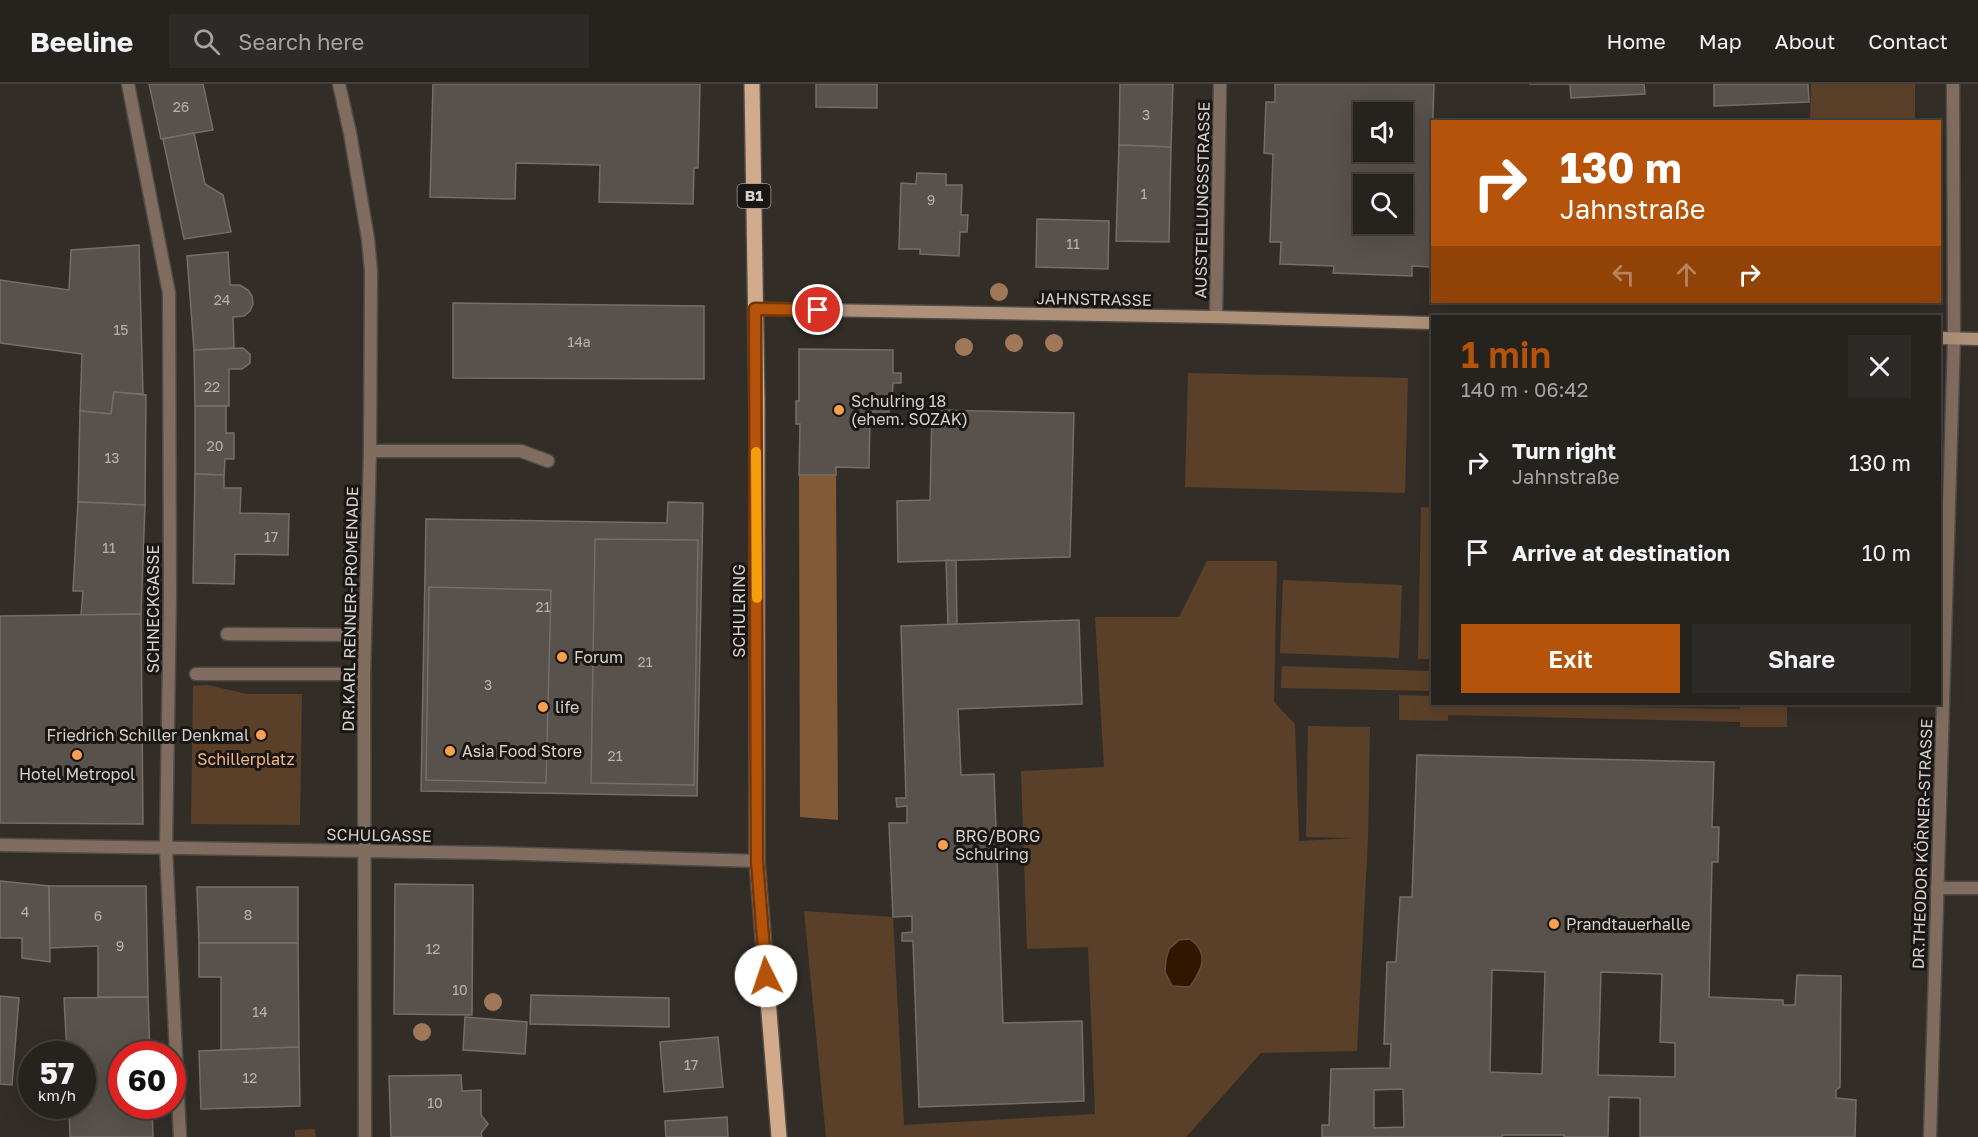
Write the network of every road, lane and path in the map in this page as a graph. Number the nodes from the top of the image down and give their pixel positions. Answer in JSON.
{"nodes":[{"id":1,"x":128,"y":84,"type":"edge"},
{"id":2,"x":339,"y":84,"type":"edge"},
{"id":3,"x":752,"y":84,"type":"edge"},
{"id":4,"x":1220,"y":84,"type":"edge"},
{"id":5,"x":1953,"y":84,"type":"edge"},
{"id":6,"x":755,"y":309,"type":"junction"},
{"id":7,"x":1216,"y":317,"type":"junction"},
{"id":8,"x":1431,"y":324,"type":"edge"},
{"id":9,"x":1941,"y":338,"type":"edge"},
{"id":10,"x":1954,"y":338,"type":"junction"},
{"id":11,"x":1978,"y":339,"type":"edge"},
{"id":12,"x":370,"y":451,"type":"junction"},
{"id":13,"x":548,"y":461,"type":"dead end"},
{"id":14,"x":227,"y":634,"type":"dead end"},
{"id":15,"x":365,"y":635,"type":"junction"},
{"id":16,"x":196,"y":674,"type":"dead end"},
{"id":17,"x":364,"y":674,"type":"junction"},
{"id":18,"x":0,"y":845,"type":"edge"},
{"id":19,"x":166,"y":848,"type":"junction"},
{"id":20,"x":364,"y":851,"type":"junction"},
{"id":21,"x":757,"y":861,"type":"junction"},
{"id":22,"x":1937,"y":888,"type":"junction"},
{"id":23,"x":1978,"y":888,"type":"edge"},
{"id":24,"x":180,"y":1137,"type":"edge"},
{"id":25,"x":365,"y":1137,"type":"edge"},
{"id":26,"x":779,"y":1137,"type":"edge"},
{"id":27,"x":1930,"y":1137,"type":"edge"}],
"edges":[{"from":1,"to":19,"type":"street","name":"SCHNECKGASSE"},
{"from":2,"to":12,"type":"street","name":"DR.KARL RENNER-PROMENADE"},
{"from":3,"to":6,"type":"main road","name":"SCHULRING","number":"B1"},
{"from":4,"to":7,"type":"street","name":"AUSSTELLUNGSSTRASSE"},
{"from":5,"to":10,"type":"street","name":"DR.THEODOR KÖRNER-STRASSE"},
{"from":6,"to":7,"type":"street","name":"JAHNSTRASSE"},
{"from":6,"to":21,"type":"main road","name":"SCHULRING","number":"B1"},
{"from":7,"to":8,"type":"street","name":"JAHNSTRASSE"},
{"from":9,"to":10,"type":"street"},
{"from":10,"to":11,"type":"street"},
{"from":10,"to":22,"type":"street","name":"DR.THEODOR KÖRNER-STRASSE"},
{"from":12,"to":13,"type":"street"},
{"from":12,"to":15,"type":"street","name":"DR.KARL RENNER-PROMENADE"},
{"from":14,"to":15,"type":"street"},
{"from":15,"to":17,"type":"street","name":"DR.KARL RENNER-PROMENADE"},
{"from":16,"to":17,"type":"street"},
{"from":17,"to":20,"type":"street","name":"DR.KARL RENNER-PROMENADE"},
{"from":18,"to":19,"type":"street","name":"SCHULGASSE"},
{"from":19,"to":20,"type":"street","name":"SCHULGASSE"},
{"from":19,"to":24,"type":"street","name":"SCHNECKGASSE"},
{"from":20,"to":21,"type":"street","name":"SCHULGASSE"},
{"from":20,"to":25,"type":"street","name":"DR.KARL RENNER-PROMENADE"},
{"from":21,"to":26,"type":"main road","name":"SCHULRING","number":"B1"},
{"from":22,"to":23,"type":"street"},
{"from":22,"to":27,"type":"street","name":"DR.THEODOR KÖRNER-STRASSE"}]}
